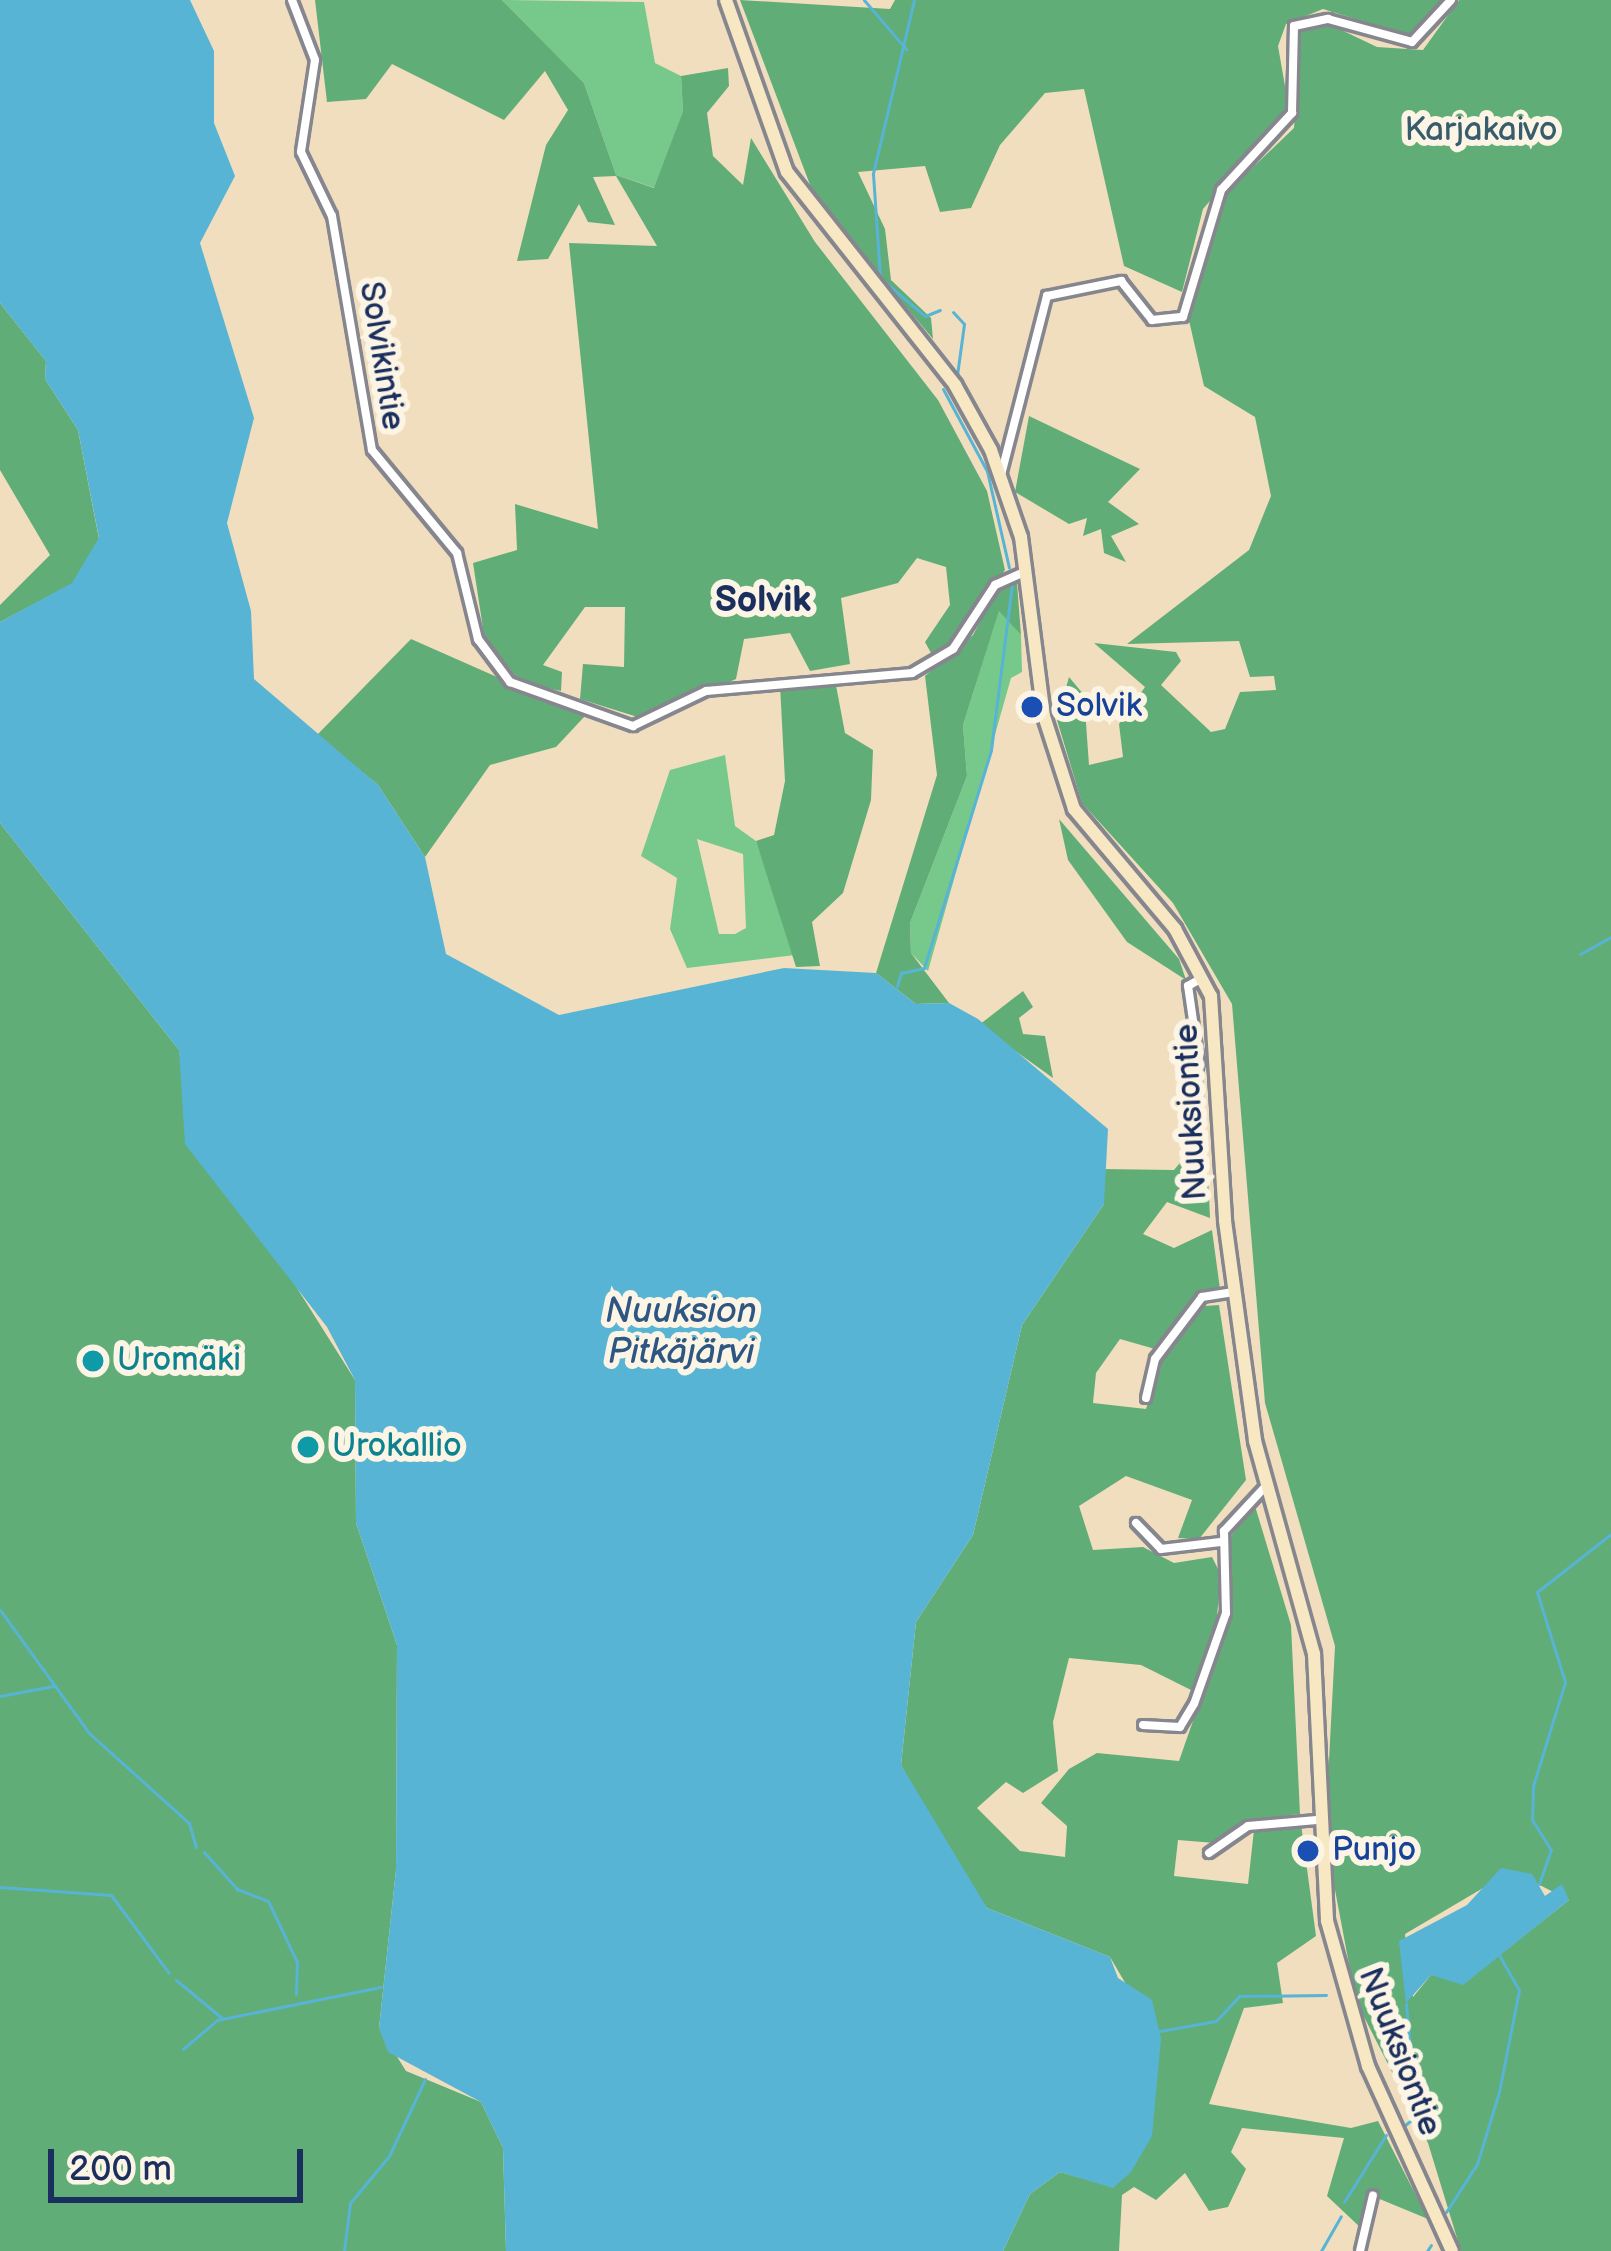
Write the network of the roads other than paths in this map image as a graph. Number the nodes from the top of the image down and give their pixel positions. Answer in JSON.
{"nodes":[{"id":1,"x":292,"y":0,"type":"edge"},
{"id":2,"x":726,"y":0,"type":"edge"},
{"id":3,"x":1451,"y":0,"type":"edge"},
{"id":4,"x":1001,"y":475,"type":"junction"},
{"id":5,"x":1028,"y":571,"type":"junction"},
{"id":6,"x":1204,"y":977,"type":"junction"},
{"id":7,"x":1186,"y":1125,"type":"dead end"},
{"id":8,"x":1235,"y":1292,"type":"junction"},
{"id":9,"x":1146,"y":1398,"type":"dead end"},
{"id":10,"x":1264,"y":1488,"type":"junction"},
{"id":11,"x":1136,"y":1523,"type":"dead end"},
{"id":12,"x":1221,"y":1542,"type":"junction"},
{"id":13,"x":1143,"y":1726,"type":"dead end"},
{"id":14,"x":1317,"y":1820,"type":"junction"},
{"id":15,"x":1208,"y":1852,"type":"dead end"},
{"id":16,"x":1373,"y":2195,"type":"dead end"},
{"id":17,"x":1360,"y":2251,"type":"edge"},
{"id":18,"x":1452,"y":2251,"type":"edge"}],
"edges":[{"from":1,"to":5,"type":"street","name":"Solvikintie"},
{"from":2,"to":4,"type":"street","name":"Nuuksiontie"},
{"from":3,"to":4,"type":"street"},
{"from":4,"to":5,"type":"street","name":"Nuuksiontie"},
{"from":5,"to":6,"type":"street","name":"Nuuksiontie"},
{"from":6,"to":7,"type":"street"},
{"from":6,"to":8,"type":"street","name":"Nuuksiontie"},
{"from":8,"to":9,"type":"street"},
{"from":8,"to":10,"type":"street","name":"Nuuksiontie"},
{"from":10,"to":12,"type":"street"},
{"from":10,"to":14,"type":"street","name":"Nuuksiontie"},
{"from":11,"to":12,"type":"street"},
{"from":12,"to":13,"type":"street"},
{"from":14,"to":15,"type":"street"},
{"from":14,"to":18,"type":"street","name":"Nuuksiontie"},
{"from":16,"to":17,"type":"street"}]}
